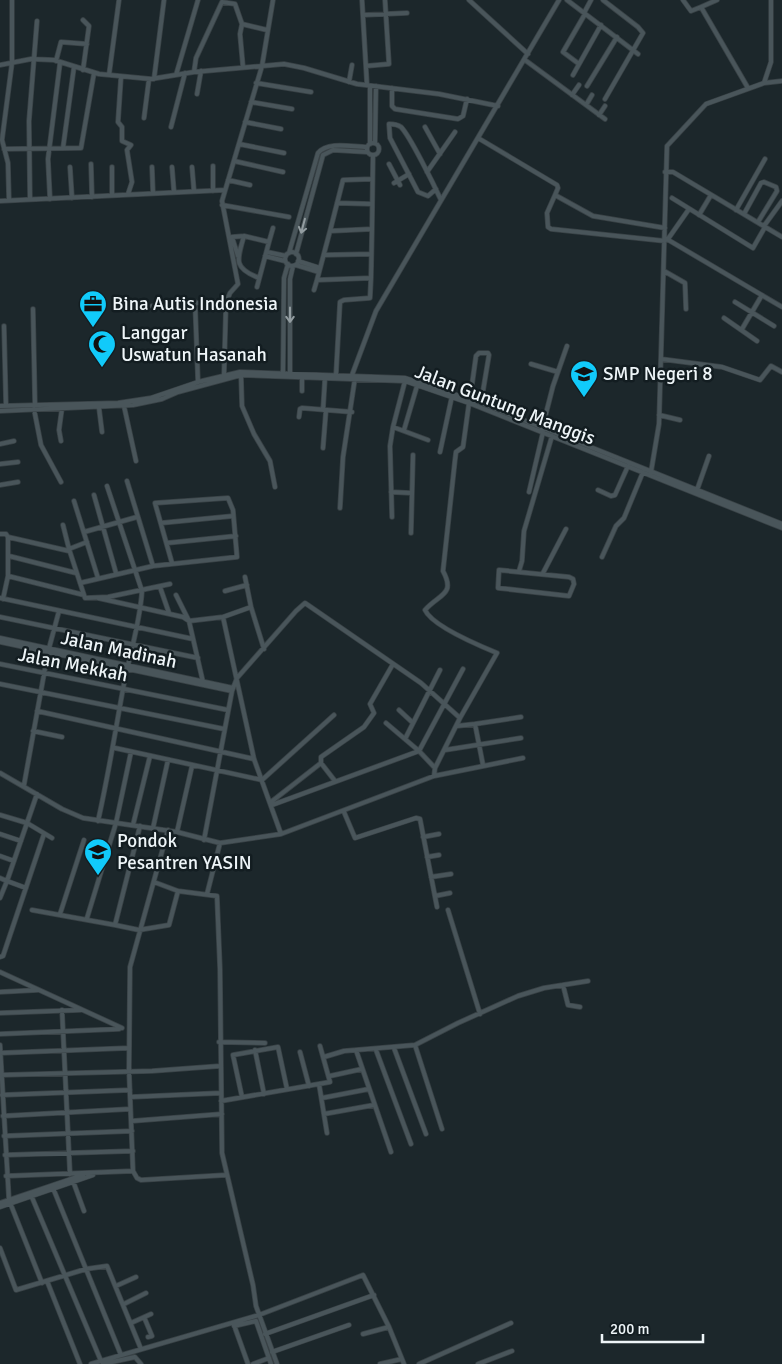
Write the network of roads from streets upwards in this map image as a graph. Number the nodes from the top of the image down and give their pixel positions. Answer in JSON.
{"nodes":[{"id":1,"x":12,"y":0,"type":"edge"},
{"id":2,"x":119,"y":0,"type":"edge"},
{"id":3,"x":164,"y":0,"type":"edge"},
{"id":4,"x":198,"y":0,"type":"edge"},
{"id":5,"x":273,"y":0,"type":"edge"},
{"id":6,"x":362,"y":0,"type":"edge"},
{"id":7,"x":385,"y":0,"type":"edge"},
{"id":8,"x":469,"y":0,"type":"edge"},
{"id":9,"x":559,"y":0,"type":"edge"},
{"id":10,"x":567,"y":0,"type":"edge"},
{"id":11,"x":591,"y":0,"type":"edge"},
{"id":12,"x":603,"y":0,"type":"edge"},
{"id":13,"x":683,"y":0,"type":"edge"},
{"id":14,"x":717,"y":0,"type":"edge"},
{"id":15,"x":771,"y":0,"type":"edge"},
{"id":16,"x":701,"y":7,"type":"junction"},
{"id":17,"x":407,"y":12,"type":"dead end"},
{"id":18,"x":585,"y":13,"type":"junction"},
{"id":19,"x":386,"y":14,"type":"junction"},
{"id":20,"x":363,"y":15,"type":"junction"},
{"id":21,"x":83,"y":20,"type":"dead end"},
{"id":22,"x":37,"y":21,"type":"dead end"},
{"id":23,"x":242,"y":24,"type":"junction"},
{"id":24,"x":601,"y":26,"type":"junction"},
{"id":25,"x":267,"y":30,"type":"junction"},
{"id":26,"x":617,"y":37,"type":"junction"},
{"id":27,"x":87,"y":44,"type":"junction"},
{"id":28,"x":634,"y":50,"type":"junction"},
{"id":29,"x":528,"y":54,"type":"junction"},
{"id":30,"x":638,"y":54,"type":"dead end"},
{"id":31,"x":35,"y":60,"type":"junction"},
{"id":32,"x":525,"y":60,"type":"junction"},
{"id":33,"x":58,"y":62,"type":"junction"},
{"id":34,"x":12,"y":63,"type":"junction"},
{"id":35,"x":579,"y":64,"type":"junction"},
{"id":36,"x":0,"y":65,"type":"edge"},
{"id":37,"x":352,"y":65,"type":"dead end"},
{"id":38,"x":262,"y":66,"type":"junction"},
{"id":39,"x":366,"y":66,"type":"junction"},
{"id":40,"x":74,"y":67,"type":"junction"},
{"id":41,"x":243,"y":68,"type":"junction"},
{"id":42,"x":84,"y":70,"type":"junction"},
{"id":43,"x":201,"y":71,"type":"junction"},
{"id":44,"x":194,"y":72,"type":"junction"},
{"id":45,"x":94,"y":73,"type":"junction"},
{"id":46,"x":185,"y":73,"type":"junction"},
{"id":47,"x":109,"y":75,"type":"junction"},
{"id":48,"x":176,"y":75,"type":"junction"},
{"id":49,"x":573,"y":75,"type":"dead end"},
{"id":50,"x":121,"y":77,"type":"junction"},
{"id":51,"x":151,"y":79,"type":"junction"},
{"id":52,"x":782,"y":81,"type":"edge"},
{"id":53,"x":349,"y":82,"type":"junction"},
{"id":54,"x":256,"y":83,"type":"junction"},
{"id":55,"x":764,"y":83,"type":"junction"},
{"id":56,"x":368,"y":85,"type":"junction"},
{"id":57,"x":579,"y":85,"type":"dead end"},
{"id":58,"x":376,"y":86,"type":"junction"},
{"id":59,"x":587,"y":86,"type":"dead end"},
{"id":60,"x":392,"y":88,"type":"junction"},
{"id":61,"x":748,"y":88,"type":"junction"},
{"id":62,"x":311,"y":92,"type":"dead end"},
{"id":63,"x":197,"y":94,"type":"dead end"},
{"id":64,"x":572,"y":94,"type":"junction"},
{"id":65,"x":592,"y":96,"type":"dead end"},
{"id":66,"x":605,"y":99,"type":"dead end"},
{"id":67,"x":467,"y":100,"type":"junction"},
{"id":68,"x":251,"y":102,"type":"junction"},
{"id":69,"x":586,"y":105,"type":"junction"},
{"id":70,"x":498,"y":106,"type":"junction"},
{"id":71,"x":605,"y":106,"type":"dead end"},
{"id":72,"x":292,"y":109,"type":"dead end"},
{"id":73,"x":599,"y":115,"type":"junction"},
{"id":74,"x":144,"y":118,"type":"dead end"},
{"id":75,"x":370,"y":119,"type":"junction"},
{"id":76,"x":376,"y":119,"type":"junction"},
{"id":77,"x":605,"y":119,"type":"dead end"},
{"id":78,"x":245,"y":122,"type":"junction"},
{"id":79,"x":171,"y":127,"type":"dead end"},
{"id":80,"x":425,"y":127,"type":"dead end"},
{"id":81,"x":281,"y":129,"type":"dead end"},
{"id":82,"x":455,"y":132,"type":"dead end"},
{"id":83,"x":478,"y":138,"type":"junction"},
{"id":84,"x":375,"y":143,"type":"junction"},
{"id":85,"x":239,"y":144,"type":"junction"},
{"id":86,"x":368,"y":147,"type":"junction"},
{"id":87,"x":28,"y":148,"type":"junction"},
{"id":88,"x":49,"y":148,"type":"junction"},
{"id":89,"x":63,"y":148,"type":"junction"},
{"id":90,"x":344,"y":148,"type":"junction"},
{"id":91,"x":4,"y":149,"type":"junction"},
{"id":92,"x":284,"y":153,"type":"dead end"},
{"id":93,"x":440,"y":154,"type":"junction"},
{"id":94,"x":372,"y":155,"type":"junction"},
{"id":95,"x":765,"y":159,"type":"dead end"},
{"id":96,"x":234,"y":161,"type":"junction"},
{"id":97,"x":91,"y":164,"type":"dead end"},
{"id":98,"x":389,"y":164,"type":"dead end"},
{"id":99,"x":213,"y":166,"type":"dead end"},
{"id":100,"x":70,"y":167,"type":"dead end"},
{"id":101,"x":112,"y":167,"type":"dead end"},
{"id":102,"x":152,"y":167,"type":"dead end"},
{"id":103,"x":192,"y":167,"type":"dead end"},
{"id":104,"x":172,"y":168,"type":"dead end"},
{"id":105,"x":284,"y":172,"type":"dead end"},
{"id":106,"x":427,"y":172,"type":"junction"},
{"id":107,"x":665,"y":172,"type":"junction"},
{"id":108,"x":409,"y":174,"type":"junction"},
{"id":109,"x":372,"y":179,"type":"junction"},
{"id":110,"x":228,"y":180,"type":"junction"},
{"id":111,"x":250,"y":185,"type":"dead end"},
{"id":112,"x":225,"y":190,"type":"junction"},
{"id":113,"x":436,"y":190,"type":"junction"},
{"id":114,"x":194,"y":191,"type":"junction"},
{"id":115,"x":213,"y":191,"type":"junction"},
{"id":116,"x":174,"y":192,"type":"junction"},
{"id":117,"x":153,"y":193,"type":"junction"},
{"id":118,"x":128,"y":194,"type":"junction"},
{"id":119,"x":555,"y":194,"type":"junction"},
{"id":120,"x":112,"y":195,"type":"junction"},
{"id":121,"x":711,"y":195,"type":"junction"},
{"id":122,"x":92,"y":197,"type":"junction"},
{"id":123,"x":72,"y":198,"type":"junction"},
{"id":124,"x":672,"y":198,"type":"dead end"},
{"id":125,"x":30,"y":199,"type":"junction"},
{"id":126,"x":50,"y":199,"type":"junction"},
{"id":127,"x":9,"y":200,"type":"junction"},
{"id":128,"x":441,"y":200,"type":"junction"},
{"id":129,"x":0,"y":201,"type":"edge"},
{"id":130,"x":782,"y":201,"type":"edge"},
{"id":131,"x":336,"y":203,"type":"junction"},
{"id":132,"x":372,"y":204,"type":"junction"},
{"id":133,"x":222,"y":205,"type":"junction"},
{"id":134,"x":777,"y":208,"type":"junction"},
{"id":135,"x":690,"y":209,"type":"junction"},
{"id":136,"x":736,"y":210,"type":"junction"},
{"id":137,"x":782,"y":211,"type":"edge"},
{"id":138,"x":699,"y":214,"type":"junction"},
{"id":139,"x":744,"y":214,"type":"junction"},
{"id":140,"x":289,"y":217,"type":"dead end"},
{"id":141,"x":758,"y":222,"type":"junction"},
{"id":142,"x":765,"y":227,"type":"junction"},
{"id":143,"x":273,"y":228,"type":"dead end"},
{"id":144,"x":372,"y":228,"type":"junction"},
{"id":145,"x":665,"y":228,"type":"junction"},
{"id":146,"x":330,"y":231,"type":"junction"},
{"id":147,"x":244,"y":236,"type":"junction"},
{"id":148,"x":782,"y":237,"type":"edge"},
{"id":149,"x":666,"y":239,"type":"junction"},
{"id":150,"x":269,"y":242,"type":"junction"},
{"id":151,"x":266,"y":254,"type":"junction"},
{"id":152,"x":296,"y":254,"type":"junction"},
{"id":153,"x":371,"y":254,"type":"junction"},
{"id":154,"x":324,"y":255,"type":"junction"},
{"id":155,"x":239,"y":258,"type":"junction"},
{"id":156,"x":291,"y":261,"type":"junction"},
{"id":157,"x":320,"y":270,"type":"junction"},
{"id":158,"x":664,"y":271,"type":"junction"},
{"id":159,"x":259,"y":278,"type":"junction"},
{"id":160,"x":371,"y":278,"type":"junction"},
{"id":161,"x":317,"y":280,"type":"junction"},
{"id":162,"x":257,"y":286,"type":"dead end"},
{"id":163,"x":314,"y":290,"type":"dead end"},
{"id":164,"x":762,"y":295,"type":"junction"},
{"id":165,"x":226,"y":301,"type":"junction"},
{"id":166,"x":195,"y":302,"type":"junction"},
{"id":167,"x":735,"y":302,"type":"dead end"},
{"id":168,"x":152,"y":306,"type":"dead end"},
{"id":169,"x":782,"y":307,"type":"edge"},
{"id":170,"x":33,"y":309,"type":"dead end"},
{"id":171,"x":686,"y":309,"type":"dead end"},
{"id":172,"x":752,"y":312,"type":"junction"},
{"id":173,"x":724,"y":318,"type":"dead end"},
{"id":174,"x":4,"y":326,"type":"dead end"},
{"id":175,"x":774,"y":326,"type":"dead end"},
{"id":176,"x":742,"y":329,"type":"junction"},
{"id":177,"x":757,"y":341,"type":"dead end"},
{"id":178,"x":567,"y":346,"type":"dead end"},
{"id":179,"x":661,"y":359,"type":"junction"},
{"id":180,"x":531,"y":364,"type":"dead end"},
{"id":181,"x":558,"y":372,"type":"junction"},
{"id":182,"x":782,"y":372,"type":"edge"},
{"id":183,"x":283,"y":373,"type":"junction"},
{"id":184,"x":290,"y":373,"type":"junction"},
{"id":185,"x":224,"y":375,"type":"junction"},
{"id":186,"x":241,"y":375,"type":"junction"},
{"id":187,"x":336,"y":375,"type":"junction"},
{"id":188,"x":302,"y":377,"type":"junction"},
{"id":189,"x":354,"y":377,"type":"junction"},
{"id":190,"x":325,"y":378,"type":"junction"},
{"id":191,"x":405,"y":381,"type":"junction"},
{"id":192,"x":198,"y":382,"type":"junction"},
{"id":193,"x":417,"y":386,"type":"junction"},
{"id":194,"x":302,"y":391,"type":"dead end"},
{"id":195,"x":452,"y":396,"type":"junction"},
{"id":196,"x":470,"y":401,"type":"junction"},
{"id":197,"x":481,"y":403,"type":"junction"},
{"id":198,"x":0,"y":406,"type":"edge"},
{"id":199,"x":6,"y":406,"type":"junction"},
{"id":200,"x":124,"y":406,"type":"junction"},
{"id":201,"x":34,"y":407,"type":"junction"},
{"id":202,"x":62,"y":408,"type":"junction"},
{"id":203,"x":99,"y":408,"type":"junction"},
{"id":204,"x":325,"y":410,"type":"junction"},
{"id":205,"x":0,"y":411,"type":"edge"},
{"id":206,"x":352,"y":412,"type":"junction"},
{"id":207,"x":659,"y":415,"type":"junction"},
{"id":208,"x":299,"y":417,"type":"dead end"},
{"id":209,"x":680,"y":420,"type":"dead end"},
{"id":210,"x":393,"y":427,"type":"junction"},
{"id":211,"x":404,"y":430,"type":"junction"},
{"id":212,"x":543,"y":431,"type":"junction"},
{"id":213,"x":102,"y":432,"type":"dead end"},
{"id":214,"x":552,"y":436,"type":"junction"},
{"id":215,"x":428,"y":440,"type":"dead end"},
{"id":216,"x":61,"y":441,"type":"dead end"},
{"id":217,"x":14,"y":442,"type":"dead end"},
{"id":218,"x":0,"y":444,"type":"edge"},
{"id":219,"x":323,"y":448,"type":"dead end"},
{"id":220,"x":440,"y":452,"type":"dead end"},
{"id":221,"x":413,"y":455,"type":"dead end"},
{"id":222,"x":709,"y":456,"type":"dead end"},
{"id":223,"x":136,"y":460,"type":"dead end"},
{"id":224,"x":18,"y":462,"type":"dead end"},
{"id":225,"x":0,"y":464,"type":"edge"},
{"id":226,"x":628,"y":466,"type":"junction"},
{"id":227,"x":647,"y":472,"type":"junction"},
{"id":228,"x":127,"y":481,"type":"dead end"},
{"id":229,"x":18,"y":482,"type":"dead end"},
{"id":230,"x":61,"y":482,"type":"dead end"},
{"id":231,"x":0,"y":485,"type":"edge"},
{"id":232,"x":108,"y":486,"type":"dead end"},
{"id":233,"x":275,"y":487,"type":"dead end"},
{"id":234,"x":598,"y":490,"type":"dead end"},
{"id":235,"x":697,"y":490,"type":"junction"},
{"id":236,"x":391,"y":492,"type":"junction"},
{"id":237,"x":530,"y":492,"type":"dead end"},
{"id":238,"x":412,"y":493,"type":"junction"},
{"id":239,"x":94,"y":495,"type":"dead end"},
{"id":240,"x":74,"y":501,"type":"dead end"},
{"id":241,"x":340,"y":508,"type":"dead end"},
{"id":242,"x":234,"y":516,"type":"junction"},
{"id":243,"x":137,"y":517,"type":"junction"},
{"id":244,"x":392,"y":517,"type":"dead end"},
{"id":245,"x":119,"y":522,"type":"junction"},
{"id":246,"x":161,"y":523,"type":"junction"},
{"id":247,"x":62,"y":525,"type":"dead end"},
{"id":248,"x":782,"y":526,"type":"edge"},
{"id":249,"x":102,"y":527,"type":"junction"},
{"id":250,"x":566,"y":529,"type":"dead end"},
{"id":251,"x":84,"y":532,"type":"junction"},
{"id":252,"x":411,"y":533,"type":"dead end"},
{"id":253,"x":0,"y":534,"type":"edge"},
{"id":254,"x":236,"y":536,"type":"junction"},
{"id":255,"x":8,"y":537,"type":"junction"},
{"id":256,"x":88,"y":542,"type":"junction"},
{"id":257,"x":167,"y":543,"type":"junction"},
{"id":258,"x":69,"y":550,"type":"junction"},
{"id":259,"x":9,"y":556,"type":"junction"},
{"id":260,"x":602,"y":557,"type":"dead end"},
{"id":261,"x":172,"y":563,"type":"junction"},
{"id":262,"x":153,"y":566,"type":"junction"},
{"id":263,"x":135,"y":569,"type":"junction"},
{"id":264,"x":519,"y":572,"type":"junction"},
{"id":265,"x":76,"y":573,"type":"junction"},
{"id":266,"x":116,"y":573,"type":"junction"},
{"id":267,"x":543,"y":573,"type":"junction"},
{"id":268,"x":8,"y":576,"type":"junction"},
{"id":269,"x":245,"y":576,"type":"dead end"},
{"id":270,"x":98,"y":578,"type":"junction"},
{"id":271,"x":80,"y":583,"type":"junction"},
{"id":272,"x":170,"y":584,"type":"dead end"},
{"id":273,"x":247,"y":585,"type":"junction"},
{"id":274,"x":160,"y":587,"type":"junction"},
{"id":275,"x":142,"y":591,"type":"junction"},
{"id":276,"x":225,"y":591,"type":"dead end"},
{"id":277,"x":84,"y":595,"type":"junction"},
{"id":278,"x":176,"y":595,"type":"dead end"},
{"id":279,"x":2,"y":598,"type":"edge"},
{"id":280,"x":98,"y":598,"type":"junction"},
{"id":281,"x":251,"y":607,"type":"junction"},
{"id":282,"x":141,"y":608,"type":"junction"},
{"id":283,"x":59,"y":611,"type":"junction"},
{"id":284,"x":169,"y":613,"type":"junction"},
{"id":285,"x":0,"y":617,"type":"edge"},
{"id":286,"x":223,"y":617,"type":"junction"},
{"id":287,"x":189,"y":621,"type":"junction"},
{"id":288,"x":137,"y":627,"type":"junction"},
{"id":289,"x":54,"y":628,"type":"junction"},
{"id":290,"x":0,"y":640,"type":"edge"},
{"id":291,"x":193,"y":640,"type":"junction"},
{"id":292,"x":133,"y":645,"type":"junction"},
{"id":293,"x":264,"y":649,"type":"junction"},
{"id":294,"x":48,"y":651,"type":"junction"},
{"id":295,"x":198,"y":658,"type":"junction"},
{"id":296,"x":0,"y":664,"type":"edge"},
{"id":297,"x":393,"y":664,"type":"junction"},
{"id":298,"x":128,"y":668,"type":"junction"},
{"id":299,"x":463,"y":669,"type":"dead end"},
{"id":300,"x":440,"y":670,"type":"dead end"},
{"id":301,"x":44,"y":673,"type":"junction"},
{"id":302,"x":236,"y":678,"type":"junction"},
{"id":303,"x":203,"y":682,"type":"junction"},
{"id":304,"x":0,"y":684,"type":"edge"},
{"id":305,"x":124,"y":689,"type":"junction"},
{"id":306,"x":232,"y":689,"type":"junction"},
{"id":307,"x":430,"y":690,"type":"junction"},
{"id":308,"x":42,"y":693,"type":"junction"},
{"id":309,"x":445,"y":704,"type":"junction"},
{"id":310,"x":120,"y":708,"type":"junction"},
{"id":311,"x":228,"y":710,"type":"junction"},
{"id":312,"x":399,"y":710,"type":"dead end"},
{"id":313,"x":37,"y":712,"type":"junction"},
{"id":314,"x":334,"y":715,"type":"dead end"},
{"id":315,"x":521,"y":717,"type":"dead end"},
{"id":316,"x":460,"y":718,"type":"junction"},
{"id":317,"x":386,"y":723,"type":"dead end"},
{"id":318,"x":413,"y":723,"type":"junction"},
{"id":319,"x":475,"y":724,"type":"junction"},
{"id":320,"x":457,"y":726,"type":"junction"},
{"id":321,"x":117,"y":728,"type":"junction"},
{"id":322,"x":224,"y":729,"type":"junction"},
{"id":323,"x":33,"y":731,"type":"junction"},
{"id":324,"x":62,"y":737,"type":"dead end"},
{"id":325,"x":521,"y":738,"type":"dead end"},
{"id":326,"x":404,"y":739,"type":"junction"},
{"id":327,"x":478,"y":746,"type":"junction"},
{"id":328,"x":114,"y":748,"type":"junction"},
{"id":329,"x":445,"y":750,"type":"junction"},
{"id":330,"x":419,"y":751,"type":"junction"},
{"id":331,"x":131,"y":752,"type":"junction"},
{"id":332,"x":221,"y":752,"type":"junction"},
{"id":333,"x":150,"y":756,"type":"junction"},
{"id":334,"x":523,"y":758,"type":"dead end"},
{"id":335,"x":254,"y":759,"type":"junction"},
{"id":336,"x":168,"y":760,"type":"junction"},
{"id":337,"x":321,"y":763,"type":"junction"},
{"id":338,"x":483,"y":765,"type":"junction"},
{"id":339,"x":192,"y":766,"type":"junction"},
{"id":340,"x":435,"y":768,"type":"junction"},
{"id":341,"x":217,"y":771,"type":"junction"},
{"id":342,"x":0,"y":772,"type":"edge"},
{"id":343,"x":434,"y":776,"type":"junction"},
{"id":344,"x":262,"y":780,"type":"junction"},
{"id":345,"x":335,"y":781,"type":"junction"},
{"id":346,"x":24,"y":785,"type":"junction"},
{"id":347,"x":37,"y":794,"type":"junction"},
{"id":348,"x":272,"y":804,"type":"junction"},
{"id":349,"x":344,"y":812,"type":"junction"},
{"id":350,"x":0,"y":815,"type":"edge"},
{"id":351,"x":98,"y":821,"type":"junction"},
{"id":352,"x":116,"y":823,"type":"junction"},
{"id":353,"x":27,"y":824,"type":"junction"},
{"id":354,"x":134,"y":825,"type":"junction"},
{"id":355,"x":140,"y":826,"type":"junction"},
{"id":356,"x":153,"y":828,"type":"junction"},
{"id":357,"x":168,"y":830,"type":"junction"},
{"id":358,"x":177,"y":832,"type":"junction"},
{"id":359,"x":0,"y":834,"type":"edge"},
{"id":360,"x":44,"y":834,"type":"junction"},
{"id":361,"x":281,"y":834,"type":"junction"},
{"id":362,"x":439,"y":834,"type":"dead end"},
{"id":363,"x":423,"y":837,"type":"junction"},
{"id":364,"x":52,"y":838,"type":"dead end"},
{"id":365,"x":84,"y":840,"type":"dead end"},
{"id":366,"x":204,"y":840,"type":"junction"},
{"id":367,"x":21,"y":841,"type":"junction"},
{"id":368,"x":220,"y":843,"type":"junction"},
{"id":369,"x":439,"y":855,"type":"dead end"},
{"id":370,"x":0,"y":856,"type":"edge"},
{"id":371,"x":427,"y":857,"type":"junction"},
{"id":372,"x":14,"y":861,"type":"junction"},
{"id":373,"x":451,"y":874,"type":"dead end"},
{"id":374,"x":431,"y":877,"type":"junction"},
{"id":375,"x":0,"y":878,"type":"edge"},
{"id":376,"x":7,"y":881,"type":"junction"},
{"id":377,"x":154,"y":882,"type":"junction"},
{"id":378,"x":26,"y":888,"type":"junction"},
{"id":379,"x":178,"y":891,"type":"junction"},
{"id":380,"x":450,"y":893,"type":"dead end"},
{"id":381,"x":207,"y":894,"type":"junction"},
{"id":382,"x":435,"y":896,"type":"junction"},
{"id":383,"x":0,"y":898,"type":"edge"},
{"id":384,"x":437,"y":906,"type":"dead end"},
{"id":385,"x":32,"y":910,"type":"dead end"},
{"id":386,"x":448,"y":910,"type":"dead end"},
{"id":387,"x":60,"y":914,"type":"junction"},
{"id":388,"x":87,"y":918,"type":"junction"},
{"id":389,"x":115,"y":925,"type":"junction"},
{"id":390,"x":139,"y":930,"type":"junction"},
{"id":391,"x":0,"y":957,"type":"edge"},
{"id":392,"x":0,"y":972,"type":"edge"},
{"id":393,"x":588,"y":981,"type":"dead end"},
{"id":394,"x":563,"y":985,"type":"junction"},
{"id":395,"x":40,"y":990,"type":"junction"},
{"id":396,"x":0,"y":992,"type":"edge"},
{"id":397,"x":580,"y":1007,"type":"dead end"},
{"id":398,"x":62,"y":1010,"type":"junction"},
{"id":399,"x":81,"y":1010,"type":"junction"},
{"id":400,"x":0,"y":1013,"type":"edge"},
{"id":401,"x":480,"y":1014,"type":"junction"},
{"id":402,"x":122,"y":1028,"type":"junction"},
{"id":403,"x":129,"y":1028,"type":"junction"},
{"id":404,"x":63,"y":1031,"type":"junction"},
{"id":405,"x":0,"y":1034,"type":"edge"},
{"id":406,"x":219,"y":1042,"type":"junction"},
{"id":407,"x":265,"y":1043,"type":"dead end"},
{"id":408,"x":414,"y":1045,"type":"junction"},
{"id":409,"x":0,"y":1046,"type":"edge"},
{"id":410,"x":320,"y":1046,"type":"dead end"},
{"id":411,"x":129,"y":1048,"type":"junction"},
{"id":412,"x":394,"y":1048,"type":"junction"},
{"id":413,"x":255,"y":1050,"type":"junction"},
{"id":414,"x":356,"y":1050,"type":"junction"},
{"id":415,"x":376,"y":1050,"type":"junction"},
{"id":416,"x":64,"y":1051,"type":"junction"},
{"id":417,"x":300,"y":1052,"type":"dead end"},
{"id":418,"x":0,"y":1054,"type":"edge"},
{"id":419,"x":324,"y":1057,"type":"junction"},
{"id":420,"x":220,"y":1066,"type":"junction"},
{"id":421,"x":362,"y":1069,"type":"junction"},
{"id":422,"x":129,"y":1070,"type":"junction"},
{"id":423,"x":65,"y":1072,"type":"junction"},
{"id":424,"x":1,"y":1076,"type":"edge"},
{"id":425,"x":330,"y":1076,"type":"junction"},
{"id":426,"x":319,"y":1084,"type":"junction"},
{"id":427,"x":309,"y":1086,"type":"junction"},
{"id":428,"x":369,"y":1089,"type":"junction"},
{"id":429,"x":130,"y":1090,"type":"junction"},
{"id":430,"x":287,"y":1090,"type":"junction"},
{"id":431,"x":66,"y":1092,"type":"junction"},
{"id":432,"x":221,"y":1093,"type":"junction"},
{"id":433,"x":264,"y":1094,"type":"junction"},
{"id":434,"x":2,"y":1095,"type":"junction"},
{"id":435,"x":130,"y":1097,"type":"junction"},
{"id":436,"x":242,"y":1097,"type":"junction"},
{"id":437,"x":322,"y":1098,"type":"junction"},
{"id":438,"x":221,"y":1101,"type":"junction"},
{"id":439,"x":374,"y":1105,"type":"junction"},
{"id":440,"x":130,"y":1109,"type":"junction"},
{"id":441,"x":67,"y":1112,"type":"junction"},
{"id":442,"x":222,"y":1114,"type":"junction"},
{"id":443,"x":324,"y":1114,"type":"junction"},
{"id":444,"x":3,"y":1116,"type":"junction"},
{"id":445,"x":132,"y":1121,"type":"junction"},
{"id":446,"x":442,"y":1129,"type":"dead end"},
{"id":447,"x":132,"y":1131,"type":"junction"},
{"id":448,"x":68,"y":1133,"type":"junction"},
{"id":449,"x":327,"y":1133,"type":"dead end"},
{"id":450,"x":426,"y":1134,"type":"dead end"},
{"id":451,"x":4,"y":1136,"type":"junction"},
{"id":452,"x":411,"y":1144,"type":"dead end"},
{"id":453,"x":133,"y":1151,"type":"junction"},
{"id":454,"x":392,"y":1152,"type":"dead end"},
{"id":455,"x":70,"y":1154,"type":"junction"},
{"id":456,"x":5,"y":1155,"type":"junction"},
{"id":457,"x":133,"y":1171,"type":"junction"},
{"id":458,"x":0,"y":1172,"type":"edge"},
{"id":459,"x":100,"y":1172,"type":"junction"},
{"id":460,"x":90,"y":1173,"type":"junction"},
{"id":461,"x":6,"y":1174,"type":"junction"},
{"id":462,"x":70,"y":1174,"type":"junction"},
{"id":463,"x":226,"y":1175,"type":"junction"},
{"id":464,"x":73,"y":1181,"type":"junction"},
{"id":465,"x":53,"y":1188,"type":"junction"},
{"id":466,"x":31,"y":1195,"type":"junction"},
{"id":467,"x":9,"y":1202,"type":"junction"},
{"id":468,"x":0,"y":1203,"type":"edge"},
{"id":469,"x":0,"y":1207,"type":"edge"},
{"id":470,"x":84,"y":1211,"type":"dead end"},
{"id":471,"x":0,"y":1248,"type":"edge"},
{"id":472,"x":86,"y":1269,"type":"junction"},
{"id":473,"x":65,"y":1275,"type":"junction"},
{"id":474,"x":136,"y":1277,"type":"dead end"},
{"id":475,"x":48,"y":1281,"type":"junction"},
{"id":476,"x":42,"y":1283,"type":"junction"},
{"id":477,"x":116,"y":1286,"type":"junction"},
{"id":478,"x":146,"y":1293,"type":"dead end"},
{"id":479,"x":374,"y":1295,"type":"junction"},
{"id":480,"x":124,"y":1304,"type":"junction"},
{"id":481,"x":151,"y":1314,"type":"dead end"},
{"id":482,"x":259,"y":1315,"type":"junction"},
{"id":483,"x":144,"y":1317,"type":"junction"},
{"id":484,"x":131,"y":1322,"type":"junction"},
{"id":485,"x":511,"y":1323,"type":"dead end"},
{"id":486,"x":234,"y":1324,"type":"junction"},
{"id":487,"x":349,"y":1325,"type":"dead end"},
{"id":488,"x":389,"y":1327,"type":"junction"},
{"id":489,"x":265,"y":1334,"type":"junction"},
{"id":490,"x":363,"y":1334,"type":"dead end"},
{"id":491,"x":148,"y":1337,"type":"dead end"},
{"id":492,"x":141,"y":1350,"type":"junction"},
{"id":493,"x":512,"y":1351,"type":"dead end"},
{"id":494,"x":272,"y":1352,"type":"junction"},
{"id":495,"x":121,"y":1355,"type":"junction"},
{"id":496,"x":269,"y":1358,"type":"junction"},
{"id":497,"x":402,"y":1359,"type":"junction"},
{"id":498,"x":102,"y":1362,"type":"edge"},
{"id":499,"x":116,"y":1362,"type":"edge"},
{"id":500,"x":80,"y":1364,"type":"edge"},
{"id":501,"x":93,"y":1364,"type":"edge"},
{"id":502,"x":141,"y":1364,"type":"edge"},
{"id":503,"x":248,"y":1364,"type":"edge"},
{"id":504,"x":253,"y":1364,"type":"edge"},
{"id":505,"x":271,"y":1364,"type":"edge"},
{"id":506,"x":277,"y":1364,"type":"edge"},
{"id":507,"x":380,"y":1364,"type":"edge"},
{"id":508,"x":404,"y":1364,"type":"edge"},
{"id":509,"x":419,"y":1364,"type":"edge"},
{"id":510,"x":478,"y":1364,"type":"edge"}],
"edges":[{"from":1,"to":34,"type":"street"},
{"from":2,"to":47,"type":"street"},
{"from":3,"to":51,"type":"street"},
{"from":4,"to":48,"type":"street"},
{"from":5,"to":25,"type":"street"},
{"from":6,"to":20,"type":"street"},
{"from":7,"to":19,"type":"street"},
{"from":8,"to":29,"type":"street"},
{"from":9,"to":29,"type":"street"},
{"from":10,"to":18,"type":"street"},
{"from":11,"to":18,"type":"street"},
{"from":12,"to":28,"type":"street"},
{"from":13,"to":16,"type":"street"},
{"from":14,"to":16,"type":"street"},
{"from":15,"to":55,"type":"street"},
{"from":16,"to":61,"type":"street"},
{"from":17,"to":19,"type":"street"},
{"from":18,"to":24,"type":"street"},
{"from":18,"to":35,"type":"street"},
{"from":19,"to":20,"type":"street"},
{"from":19,"to":39,"type":"street"},
{"from":20,"to":39,"type":"street"},
{"from":21,"to":27,"type":"street"},
{"from":22,"to":31,"type":"street"},
{"from":23,"to":25,"type":"street"},
{"from":23,"to":41,"type":"street"},
{"from":23,"to":44,"type":"street"},
{"from":24,"to":26,"type":"street"},
{"from":24,"to":35,"type":"street"},
{"from":25,"to":38,"type":"street"},
{"from":26,"to":28,"type":"street"},
{"from":26,"to":59,"type":"street"},
{"from":27,"to":33,"type":"street"},
{"from":27,"to":42,"type":"street"},
{"from":28,"to":30,"type":"street"},
{"from":28,"to":66,"type":"street"},
{"from":29,"to":32,"type":"street"},
{"from":31,"to":33,"type":"street"},
{"from":31,"to":34,"type":"street"},
{"from":31,"to":87,"type":"street"},
{"from":32,"to":64,"type":"street"},
{"from":32,"to":70,"type":"street"},
{"from":33,"to":40,"type":"street"},
{"from":33,"to":88,"type":"street"},
{"from":34,"to":36,"type":"street"},
{"from":34,"to":91,"type":"street"},
{"from":35,"to":49,"type":"street"},
{"from":37,"to":53,"type":"street"},
{"from":38,"to":41,"type":"street"},
{"from":38,"to":53,"type":"street"},
{"from":38,"to":54,"type":"street"},
{"from":39,"to":56,"type":"street"},
{"from":40,"to":42,"type":"street"},
{"from":40,"to":89,"type":"street"},
{"from":41,"to":43,"type":"street"},
{"from":42,"to":45,"type":"street"},
{"from":43,"to":44,"type":"street"},
{"from":43,"to":63,"type":"street"},
{"from":44,"to":46,"type":"street"},
{"from":45,"to":47,"type":"street"},
{"from":45,"to":89,"type":"street"},
{"from":46,"to":48,"type":"street"},
{"from":46,"to":79,"type":"street"},
{"from":47,"to":50,"type":"street"},
{"from":48,"to":51,"type":"street"},
{"from":50,"to":51,"type":"street"},
{"from":50,"to":118,"type":"street"},
{"from":51,"to":74,"type":"street"},
{"from":52,"to":55,"type":"street"},
{"from":53,"to":56,"type":"street"},
{"from":54,"to":62,"type":"street"},
{"from":54,"to":68,"type":"street"},
{"from":55,"to":61,"type":"street"},
{"from":56,"to":58,"type":"street"},
{"from":56,"to":75,"type":"street"},
{"from":57,"to":64,"type":"street"},
{"from":58,"to":60,"type":"street"},
{"from":58,"to":76,"type":"street"},
{"from":60,"to":67,"type":"street"},
{"from":60,"to":67,"type":"street"},
{"from":61,"to":107,"type":"street"},
{"from":64,"to":69,"type":"street"},
{"from":65,"to":69,"type":"street"},
{"from":67,"to":70,"type":"street"},
{"from":68,"to":72,"type":"street"},
{"from":68,"to":78,"type":"street"},
{"from":69,"to":73,"type":"street"},
{"from":70,"to":83,"type":"street"},
{"from":71,"to":73,"type":"street"},
{"from":73,"to":77,"type":"street"},
{"from":75,"to":76,"type":"street"},
{"from":75,"to":86,"type":"street"},
{"from":76,"to":84,"type":"street"},
{"from":78,"to":81,"type":"street"},
{"from":78,"to":85,"type":"street"},
{"from":80,"to":93,"type":"street"},
{"from":82,"to":93,"type":"street"},
{"from":83,"to":119,"type":"street"},
{"from":83,"to":128,"type":"street"},
{"from":84,"to":86,"type":"street"},
{"from":84,"to":94,"type":"street"},
{"from":85,"to":92,"type":"street"},
{"from":85,"to":96,"type":"street"},
{"from":86,"to":90,"type":"street"},
{"from":86,"to":94,"type":"street"},
{"from":87,"to":88,"type":"street"},
{"from":87,"to":91,"type":"street"},
{"from":87,"to":125,"type":"street"},
{"from":88,"to":89,"type":"street"},
{"from":88,"to":126,"type":"street"},
{"from":90,"to":152,"type":"street","one_way":true},
{"from":90,"to":156,"type":"street"},
{"from":91,"to":127,"type":"street"},
{"from":93,"to":106,"type":"street"},
{"from":94,"to":109,"type":"street"},
{"from":95,"to":136,"type":"street"},
{"from":96,"to":105,"type":"street"},
{"from":96,"to":110,"type":"street"},
{"from":97,"to":122,"type":"street"},
{"from":98,"to":108,"type":"street"},
{"from":99,"to":115,"type":"street"},
{"from":100,"to":123,"type":"street"},
{"from":101,"to":120,"type":"street"},
{"from":102,"to":117,"type":"street"},
{"from":103,"to":114,"type":"street"},
{"from":104,"to":116,"type":"street"},
{"from":106,"to":108,"type":"street"},
{"from":106,"to":113,"type":"street"},
{"from":107,"to":121,"type":"street"},
{"from":107,"to":145,"type":"street"},
{"from":108,"to":113,"type":"street"},
{"from":109,"to":131,"type":"street"},
{"from":109,"to":132,"type":"street"},
{"from":110,"to":111,"type":"street"},
{"from":110,"to":112,"type":"street"},
{"from":112,"to":115,"type":"street"},
{"from":112,"to":133,"type":"street"},
{"from":113,"to":128,"type":"street"},
{"from":114,"to":115,"type":"street"},
{"from":114,"to":116,"type":"street"},
{"from":116,"to":117,"type":"street"},
{"from":117,"to":118,"type":"street"},
{"from":118,"to":120,"type":"street"},
{"from":119,"to":145,"type":"street"},
{"from":119,"to":149,"type":"street"},
{"from":120,"to":122,"type":"street"},
{"from":121,"to":136,"type":"street"},
{"from":121,"to":138,"type":"street"},
{"from":122,"to":123,"type":"street"},
{"from":123,"to":126,"type":"street"},
{"from":124,"to":135,"type":"street"},
{"from":125,"to":126,"type":"street"},
{"from":125,"to":127,"type":"street"},
{"from":127,"to":129,"type":"street"},
{"from":128,"to":189,"type":"street"},
{"from":130,"to":134,"type":"street"},
{"from":131,"to":132,"type":"street"},
{"from":131,"to":146,"type":"street"},
{"from":132,"to":144,"type":"street"},
{"from":133,"to":140,"type":"street"},
{"from":133,"to":165,"type":"street"},
{"from":134,"to":137,"type":"street"},
{"from":134,"to":142,"type":"street"},
{"from":135,"to":138,"type":"street"},
{"from":135,"to":149,"type":"street"},
{"from":136,"to":139,"type":"street"},
{"from":138,"to":142,"type":"street"},
{"from":139,"to":141,"type":"street"},
{"from":139,"to":141,"type":"street"},
{"from":141,"to":142,"type":"street"},
{"from":142,"to":148,"type":"street"},
{"from":143,"to":150,"type":"street"},
{"from":144,"to":146,"type":"street"},
{"from":144,"to":153,"type":"street"},
{"from":145,"to":149,"type":"street"},
{"from":146,"to":154,"type":"street"},
{"from":147,"to":150,"type":"street"},
{"from":147,"to":155,"type":"street"},
{"from":147,"to":155,"type":"street"},
{"from":149,"to":158,"type":"street"},
{"from":149,"to":164,"type":"street"},
{"from":150,"to":151,"type":"street"},
{"from":151,"to":156,"type":"street"},
{"from":151,"to":159,"type":"street"},
{"from":152,"to":156,"type":"street"},
{"from":152,"to":156,"type":"street"},
{"from":153,"to":154,"type":"street"},
{"from":153,"to":160,"type":"street"},
{"from":154,"to":157,"type":"street"},
{"from":155,"to":159,"type":"street"},
{"from":156,"to":157,"type":"street"},
{"from":156,"to":183,"type":"street"},
{"from":156,"to":184,"type":"street","one_way":true},
{"from":157,"to":161,"type":"street"},
{"from":158,"to":171,"type":"street"},
{"from":158,"to":179,"type":"street"},
{"from":159,"to":162,"type":"street"},
{"from":160,"to":161,"type":"street"},
{"from":160,"to":187,"type":"street"},
{"from":161,"to":163,"type":"street"},
{"from":164,"to":169,"type":"street"},
{"from":164,"to":172,"type":"street"},
{"from":165,"to":166,"type":"street"},
{"from":165,"to":185,"type":"street"},
{"from":166,"to":168,"type":"street"},
{"from":166,"to":192,"type":"street"},
{"from":167,"to":172,"type":"street"},
{"from":170,"to":201,"type":"street"},
{"from":172,"to":175,"type":"street"},
{"from":172,"to":176,"type":"street"},
{"from":173,"to":176,"type":"street"},
{"from":174,"to":199,"type":"street"},
{"from":176,"to":177,"type":"street"},
{"from":178,"to":181,"type":"street"},
{"from":179,"to":182,"type":"street"},
{"from":179,"to":207,"type":"street"},
{"from":180,"to":181,"type":"street"},
{"from":181,"to":212,"type":"street"},
{"from":183,"to":184,"type":"street","name":"Jalan Guntung Manggis"},
{"from":183,"to":185,"type":"street","name":"Jalan Guntung Manggis"},
{"from":184,"to":187,"type":"street","name":"Jalan Guntung Manggis"},
{"from":185,"to":192,"type":"street","name":"Jalan Guntung Manggis"},
{"from":186,"to":188,"type":"street","name":"Jalan Guntung Manggis"},
{"from":186,"to":200,"type":"street","name":"Jalan Guntung Manggis"},
{"from":186,"to":233,"type":"street"},
{"from":187,"to":189,"type":"street","name":"Jalan Guntung Manggis"},
{"from":188,"to":190,"type":"street","name":"Jalan Guntung Manggis"},
{"from":188,"to":194,"type":"street"},
{"from":189,"to":190,"type":"street","name":"Jalan Guntung Manggis"},
{"from":189,"to":191,"type":"street","name":"Jalan Guntung Manggis"},
{"from":189,"to":196,"type":"street","name":"Jalan Guntung Manggis"},
{"from":189,"to":206,"type":"street"},
{"from":190,"to":204,"type":"street"},
{"from":191,"to":193,"type":"street","name":"Jalan Guntung Manggis"},
{"from":191,"to":210,"type":"street"},
{"from":192,"to":201,"type":"street","name":"Jalan Guntung Manggis"},
{"from":193,"to":195,"type":"street","name":"Jalan Guntung Manggis"},
{"from":193,"to":211,"type":"street"},
{"from":195,"to":196,"type":"street","name":"Jalan Guntung Manggis"},
{"from":195,"to":220,"type":"street"},
{"from":196,"to":197,"type":"street","name":"Jalan Guntung Manggis"},
{"from":196,"to":197,"type":"street"},
{"from":196,"to":212,"type":"street","name":"Jalan Guntung Manggis"},
{"from":196,"to":316,"type":"street"},
{"from":197,"to":212,"type":"street","name":"Jalan Guntung Manggis"},
{"from":198,"to":199,"type":"street","name":"Jalan Guntung Manggis"},
{"from":199,"to":201,"type":"street","name":"Jalan Guntung Manggis"},
{"from":200,"to":203,"type":"street","name":"Jalan Guntung Manggis"},
{"from":200,"to":223,"type":"street"},
{"from":201,"to":202,"type":"street","name":"Jalan Guntung Manggis"},
{"from":201,"to":205,"type":"street","name":"Jalan Guntung Manggis"},
{"from":201,"to":230,"type":"street"},
{"from":202,"to":203,"type":"street","name":"Jalan Guntung Manggis"},
{"from":202,"to":216,"type":"street"},
{"from":203,"to":213,"type":"street"},
{"from":204,"to":206,"type":"street"},
{"from":204,"to":208,"type":"street"},
{"from":204,"to":219,"type":"street"},
{"from":206,"to":241,"type":"street"},
{"from":207,"to":209,"type":"street"},
{"from":207,"to":227,"type":"street"},
{"from":210,"to":211,"type":"street"},
{"from":210,"to":236,"type":"street"},
{"from":211,"to":215,"type":"street"},
{"from":212,"to":214,"type":"street","name":"Jalan Guntung Manggis"},
{"from":212,"to":227,"type":"street","name":"Jalan Guntung Manggis"},
{"from":212,"to":237,"type":"street"},
{"from":214,"to":226,"type":"street","name":"Jalan Guntung Manggis"},
{"from":214,"to":264,"type":"street"},
{"from":217,"to":218,"type":"street"},
{"from":221,"to":238,"type":"street"},
{"from":222,"to":235,"type":"street"},
{"from":224,"to":225,"type":"street"},
{"from":226,"to":227,"type":"street","name":"Jalan Guntung Manggis"},
{"from":226,"to":234,"type":"street"},
{"from":227,"to":235,"type":"street","name":"Jalan Guntung Manggis"},
{"from":227,"to":248,"type":"street","name":"Jalan Guntung Manggis"},
{"from":227,"to":260,"type":"street"},
{"from":228,"to":243,"type":"street"},
{"from":229,"to":231,"type":"street"},
{"from":232,"to":245,"type":"street"},
{"from":235,"to":248,"type":"street","name":"Jalan Guntung Manggis"},
{"from":236,"to":238,"type":"street"},
{"from":236,"to":244,"type":"street"},
{"from":238,"to":252,"type":"street"},
{"from":239,"to":249,"type":"street"},
{"from":240,"to":251,"type":"street"},
{"from":242,"to":246,"type":"street"},
{"from":242,"to":246,"type":"street"},
{"from":242,"to":254,"type":"street"},
{"from":243,"to":245,"type":"street"},
{"from":243,"to":262,"type":"street"},
{"from":245,"to":249,"type":"street"},
{"from":245,"to":263,"type":"street"},
{"from":246,"to":257,"type":"street"},
{"from":247,"to":258,"type":"street"},
{"from":249,"to":251,"type":"street"},
{"from":249,"to":266,"type":"street"},
{"from":250,"to":267,"type":"street"},
{"from":251,"to":256,"type":"street"},
{"from":253,"to":255,"type":"street"},
{"from":254,"to":257,"type":"street"},
{"from":254,"to":261,"type":"street"},
{"from":255,"to":258,"type":"street"},
{"from":255,"to":259,"type":"street"},
{"from":256,"to":258,"type":"street"},
{"from":256,"to":270,"type":"street"},
{"from":257,"to":261,"type":"street"},
{"from":258,"to":265,"type":"street"},
{"from":259,"to":265,"type":"street"},
{"from":259,"to":268,"type":"street"},
{"from":261,"to":262,"type":"street"},
{"from":262,"to":263,"type":"street"},
{"from":263,"to":266,"type":"street"},
{"from":263,"to":275,"type":"street"},
{"from":264,"to":267,"type":"street"},
{"from":264,"to":267,"type":"street"},
{"from":265,"to":271,"type":"street"},
{"from":266,"to":270,"type":"street"},
{"from":268,"to":277,"type":"street"},
{"from":268,"to":279,"type":"street"},
{"from":269,"to":273,"type":"street"},
{"from":270,"to":271,"type":"street"},
{"from":271,"to":277,"type":"street"},
{"from":272,"to":274,"type":"street"},
{"from":273,"to":276,"type":"street"},
{"from":273,"to":281,"type":"street"},
{"from":274,"to":275,"type":"street"},
{"from":274,"to":284,"type":"street"},
{"from":275,"to":280,"type":"street"},
{"from":275,"to":282,"type":"street"},
{"from":277,"to":280,"type":"street"},
{"from":278,"to":287,"type":"street"},
{"from":279,"to":283,"type":"street"},
{"from":280,"to":282,"type":"street"},
{"from":281,"to":286,"type":"street"},
{"from":281,"to":293,"type":"street"},
{"from":282,"to":284,"type":"street"},
{"from":282,"to":288,"type":"street"},
{"from":283,"to":288,"type":"street"},
{"from":283,"to":289,"type":"street"},
{"from":284,"to":287,"type":"street"},
{"from":285,"to":289,"type":"street"},
{"from":286,"to":287,"type":"street"},
{"from":286,"to":302,"type":"street"},
{"from":287,"to":291,"type":"street"},
{"from":288,"to":291,"type":"street"},
{"from":288,"to":292,"type":"street"},
{"from":289,"to":292,"type":"street"},
{"from":289,"to":294,"type":"street"},
{"from":290,"to":294,"type":"street","name":"Jalan Madinah"},
{"from":291,"to":295,"type":"street"},
{"from":292,"to":295,"type":"street"},
{"from":292,"to":298,"type":"street"},
{"from":293,"to":297,"type":"street"},
{"from":293,"to":302,"type":"street"},
{"from":294,"to":298,"type":"street","name":"Jalan Madinah"},
{"from":294,"to":301,"type":"street"},
{"from":295,"to":303,"type":"street"},
{"from":296,"to":301,"type":"street","name":"Jalan Mekkah"},
{"from":297,"to":307,"type":"street"},
{"from":297,"to":337,"type":"street"},
{"from":298,"to":303,"type":"street","name":"Jalan Madinah"},
{"from":298,"to":305,"type":"street"},
{"from":299,"to":309,"type":"street"},
{"from":300,"to":307,"type":"street"},
{"from":301,"to":305,"type":"street","name":"Jalan Mekkah"},
{"from":301,"to":308,"type":"street"},
{"from":302,"to":306,"type":"street"},
{"from":302,"to":335,"type":"street"},
{"from":303,"to":306,"type":"street","name":"Jalan Madinah"},
{"from":304,"to":308,"type":"street"},
{"from":305,"to":310,"type":"street"},
{"from":305,"to":311,"type":"street","name":"Jalan Mekkah"},
{"from":306,"to":311,"type":"street"},
{"from":307,"to":309,"type":"street"},
{"from":307,"to":318,"type":"street"},
{"from":308,"to":310,"type":"street"},
{"from":308,"to":313,"type":"street"},
{"from":309,"to":316,"type":"street"},
{"from":309,"to":330,"type":"street"},
{"from":310,"to":321,"type":"street"},
{"from":310,"to":322,"type":"street"},
{"from":311,"to":322,"type":"street"},
{"from":312,"to":318,"type":"street"},
{"from":313,"to":321,"type":"street"},
{"from":313,"to":323,"type":"street"},
{"from":314,"to":344,"type":"street"},
{"from":315,"to":319,"type":"street"},
{"from":316,"to":320,"type":"street"},
{"from":317,"to":326,"type":"street"},
{"from":318,"to":326,"type":"street"},
{"from":319,"to":320,"type":"street"},
{"from":319,"to":327,"type":"street"},
{"from":320,"to":329,"type":"street"},
{"from":321,"to":328,"type":"street"},
{"from":321,"to":332,"type":"street"},
{"from":322,"to":332,"type":"street"},
{"from":323,"to":324,"type":"street"},
{"from":323,"to":346,"type":"street"},
{"from":325,"to":327,"type":"street"},
{"from":326,"to":330,"type":"street"},
{"from":327,"to":329,"type":"street"},
{"from":327,"to":338,"type":"street"},
{"from":328,"to":331,"type":"street"},
{"from":328,"to":351,"type":"street"},
{"from":329,"to":340,"type":"street"},
{"from":330,"to":340,"type":"street"},
{"from":330,"to":345,"type":"street"},
{"from":331,"to":333,"type":"street"},
{"from":331,"to":352,"type":"street"},
{"from":332,"to":335,"type":"street"},
{"from":332,"to":341,"type":"street"},
{"from":333,"to":336,"type":"street"},
{"from":333,"to":354,"type":"street"},
{"from":334,"to":338,"type":"street"},
{"from":335,"to":344,"type":"street"},
{"from":336,"to":339,"type":"street"},
{"from":336,"to":356,"type":"street"},
{"from":337,"to":345,"type":"street"},
{"from":337,"to":348,"type":"street"},
{"from":338,"to":343,"type":"street"},
{"from":339,"to":341,"type":"street"},
{"from":339,"to":358,"type":"street"},
{"from":340,"to":343,"type":"street"},
{"from":341,"to":344,"type":"street"},
{"from":341,"to":366,"type":"street"},
{"from":342,"to":346,"type":"street"},
{"from":343,"to":349,"type":"street"},
{"from":344,"to":348,"type":"street"},
{"from":345,"to":348,"type":"street"},
{"from":346,"to":347,"type":"street"},
{"from":347,"to":351,"type":"street"},
{"from":347,"to":353,"type":"street"},
{"from":348,"to":361,"type":"street"},
{"from":349,"to":361,"type":"street"},
{"from":349,"to":363,"type":"street"},
{"from":350,"to":353,"type":"street"},
{"from":351,"to":352,"type":"street"},
{"from":352,"to":354,"type":"street"},
{"from":352,"to":388,"type":"street"},
{"from":353,"to":360,"type":"street"},
{"from":353,"to":367,"type":"street"},
{"from":354,"to":355,"type":"street"},
{"from":355,"to":356,"type":"street"},
{"from":355,"to":389,"type":"street"},
{"from":356,"to":357,"type":"street"},
{"from":357,"to":358,"type":"street"},
{"from":357,"to":377,"type":"street"},
{"from":358,"to":366,"type":"street"},
{"from":359,"to":367,"type":"street"},
{"from":360,"to":364,"type":"street"},
{"from":360,"to":378,"type":"street"},
{"from":361,"to":368,"type":"street"},
{"from":362,"to":363,"type":"street"},
{"from":363,"to":371,"type":"street"},
{"from":365,"to":387,"type":"street"},
{"from":366,"to":368,"type":"street"},
{"from":367,"to":372,"type":"street"},
{"from":368,"to":381,"type":"street"},
{"from":369,"to":371,"type":"street"},
{"from":370,"to":372,"type":"street"},
{"from":371,"to":374,"type":"street"},
{"from":372,"to":376,"type":"street"},
{"from":373,"to":374,"type":"street"},
{"from":374,"to":382,"type":"street"},
{"from":375,"to":376,"type":"street"},
{"from":376,"to":378,"type":"street"},
{"from":376,"to":383,"type":"street"},
{"from":377,"to":379,"type":"street"},
{"from":377,"to":390,"type":"street"},
{"from":378,"to":391,"type":"street"},
{"from":379,"to":381,"type":"street"},
{"from":379,"to":390,"type":"street"},
{"from":380,"to":382,"type":"street"},
{"from":381,"to":406,"type":"street"},
{"from":382,"to":384,"type":"street"},
{"from":385,"to":387,"type":"street"},
{"from":386,"to":401,"type":"street"},
{"from":387,"to":388,"type":"street"},
{"from":388,"to":389,"type":"street"},
{"from":389,"to":390,"type":"street"},
{"from":390,"to":403,"type":"street"},
{"from":392,"to":395,"type":"street"},
{"from":393,"to":394,"type":"street"},
{"from":394,"to":397,"type":"street"},
{"from":394,"to":401,"type":"street"},
{"from":395,"to":396,"type":"street"},
{"from":395,"to":399,"type":"street"},
{"from":398,"to":399,"type":"street"},
{"from":398,"to":400,"type":"street"},
{"from":398,"to":404,"type":"street"},
{"from":399,"to":402,"type":"street"},
{"from":401,"to":408,"type":"street"},
{"from":402,"to":403,"type":"street"},
{"from":402,"to":404,"type":"street"},
{"from":403,"to":411,"type":"street"},
{"from":404,"to":405,"type":"street"},
{"from":404,"to":416,"type":"street"},
{"from":406,"to":407,"type":"street"},
{"from":406,"to":420,"type":"street"},
{"from":408,"to":412,"type":"street"},
{"from":408,"to":446,"type":"street"},
{"from":409,"to":418,"type":"street"},
{"from":410,"to":419,"type":"street"},
{"from":411,"to":416,"type":"street"},
{"from":411,"to":422,"type":"street"},
{"from":412,"to":415,"type":"street"},
{"from":412,"to":450,"type":"street"},
{"from":413,"to":430,"type":"street"},
{"from":413,"to":433,"type":"street"},
{"from":413,"to":436,"type":"street"},
{"from":414,"to":415,"type":"street"},
{"from":414,"to":419,"type":"street"},
{"from":414,"to":421,"type":"street"},
{"from":415,"to":452,"type":"street"},
{"from":416,"to":418,"type":"street"},
{"from":416,"to":423,"type":"street"},
{"from":417,"to":427,"type":"street"},
{"from":418,"to":424,"type":"street"},
{"from":419,"to":425,"type":"street"},
{"from":420,"to":422,"type":"street"},
{"from":420,"to":432,"type":"street"},
{"from":421,"to":425,"type":"street"},
{"from":421,"to":428,"type":"street"},
{"from":422,"to":423,"type":"street"},
{"from":422,"to":429,"type":"street"},
{"from":423,"to":424,"type":"street"},
{"from":423,"to":431,"type":"street"},
{"from":424,"to":434,"type":"street"},
{"from":425,"to":426,"type":"street"},
{"from":426,"to":427,"type":"street"},
{"from":426,"to":437,"type":"street"},
{"from":427,"to":430,"type":"street"},
{"from":428,"to":437,"type":"street"},
{"from":428,"to":439,"type":"street"},
{"from":429,"to":431,"type":"street"},
{"from":429,"to":435,"type":"street"},
{"from":430,"to":433,"type":"street"},
{"from":431,"to":434,"type":"street"},
{"from":431,"to":441,"type":"street"},
{"from":432,"to":435,"type":"street"},
{"from":432,"to":438,"type":"street"},
{"from":433,"to":436,"type":"street"},
{"from":434,"to":444,"type":"street"},
{"from":435,"to":440,"type":"street"},
{"from":436,"to":438,"type":"street"},
{"from":437,"to":443,"type":"street"},
{"from":438,"to":442,"type":"street"},
{"from":439,"to":443,"type":"street"},
{"from":439,"to":454,"type":"street"},
{"from":440,"to":441,"type":"street"},
{"from":440,"to":445,"type":"street"},
{"from":441,"to":444,"type":"street"},
{"from":441,"to":448,"type":"street"},
{"from":442,"to":445,"type":"street"},
{"from":442,"to":463,"type":"street"},
{"from":443,"to":449,"type":"street"},
{"from":444,"to":451,"type":"street"},
{"from":445,"to":447,"type":"street"},
{"from":447,"to":448,"type":"street"},
{"from":447,"to":453,"type":"street"},
{"from":448,"to":451,"type":"street"},
{"from":448,"to":455,"type":"street"},
{"from":451,"to":456,"type":"street"},
{"from":453,"to":455,"type":"street"},
{"from":453,"to":457,"type":"street"},
{"from":455,"to":456,"type":"street"},
{"from":455,"to":462,"type":"street"},
{"from":456,"to":461,"type":"street"},
{"from":457,"to":459,"type":"street"},
{"from":457,"to":463,"type":"street"},
{"from":458,"to":461,"type":"street"},
{"from":459,"to":460,"type":"street"},
{"from":459,"to":464,"type":"street"},
{"from":460,"to":462,"type":"street"},
{"from":460,"to":467,"type":"street"},
{"from":461,"to":462,"type":"street"},
{"from":461,"to":467,"type":"street"},
{"from":463,"to":482,"type":"street"},
{"from":464,"to":465,"type":"street"},
{"from":464,"to":470,"type":"street"},
{"from":465,"to":466,"type":"street"},
{"from":465,"to":472,"type":"street"},
{"from":466,"to":467,"type":"street"},
{"from":466,"to":473,"type":"street"},
{"from":467,"to":468,"type":"street"},
{"from":467,"to":469,"type":"street"},
{"from":467,"to":476,"type":"street"},
{"from":471,"to":476,"type":"street"},
{"from":472,"to":473,"type":"street"},
{"from":472,"to":477,"type":"street"},
{"from":472,"to":495,"type":"street"},
{"from":473,"to":475,"type":"street"},
{"from":473,"to":498,"type":"street"},
{"from":474,"to":477,"type":"street"},
{"from":475,"to":476,"type":"street"},
{"from":475,"to":500,"type":"street"},
{"from":477,"to":480,"type":"street"},
{"from":478,"to":480,"type":"street"},
{"from":479,"to":482,"type":"street"},
{"from":479,"to":488,"type":"street"},
{"from":479,"to":489,"type":"street"},
{"from":480,"to":484,"type":"street"},
{"from":481,"to":483,"type":"street"},
{"from":482,"to":486,"type":"street"},
{"from":482,"to":489,"type":"street"},
{"from":483,"to":484,"type":"street"},
{"from":483,"to":491,"type":"street"},
{"from":484,"to":492,"type":"street"},
{"from":485,"to":509,"type":"street"},
{"from":486,"to":492,"type":"street"},
{"from":486,"to":496,"type":"street"},
{"from":486,"to":503,"type":"street"},
{"from":487,"to":494,"type":"street"},
{"from":488,"to":490,"type":"street"},
{"from":488,"to":497,"type":"street"},
{"from":489,"to":494,"type":"street"},
{"from":492,"to":495,"type":"street"},
{"from":493,"to":510,"type":"street"},
{"from":494,"to":506,"type":"street"},
{"from":495,"to":498,"type":"street"},
{"from":496,"to":504,"type":"street"},
{"from":496,"to":505,"type":"street"},
{"from":497,"to":507,"type":"street"},
{"from":497,"to":508,"type":"street"},
{"from":498,"to":499,"type":"street"},
{"from":498,"to":501,"type":"street"},
{"from":499,"to":502,"type":"street"}]}
